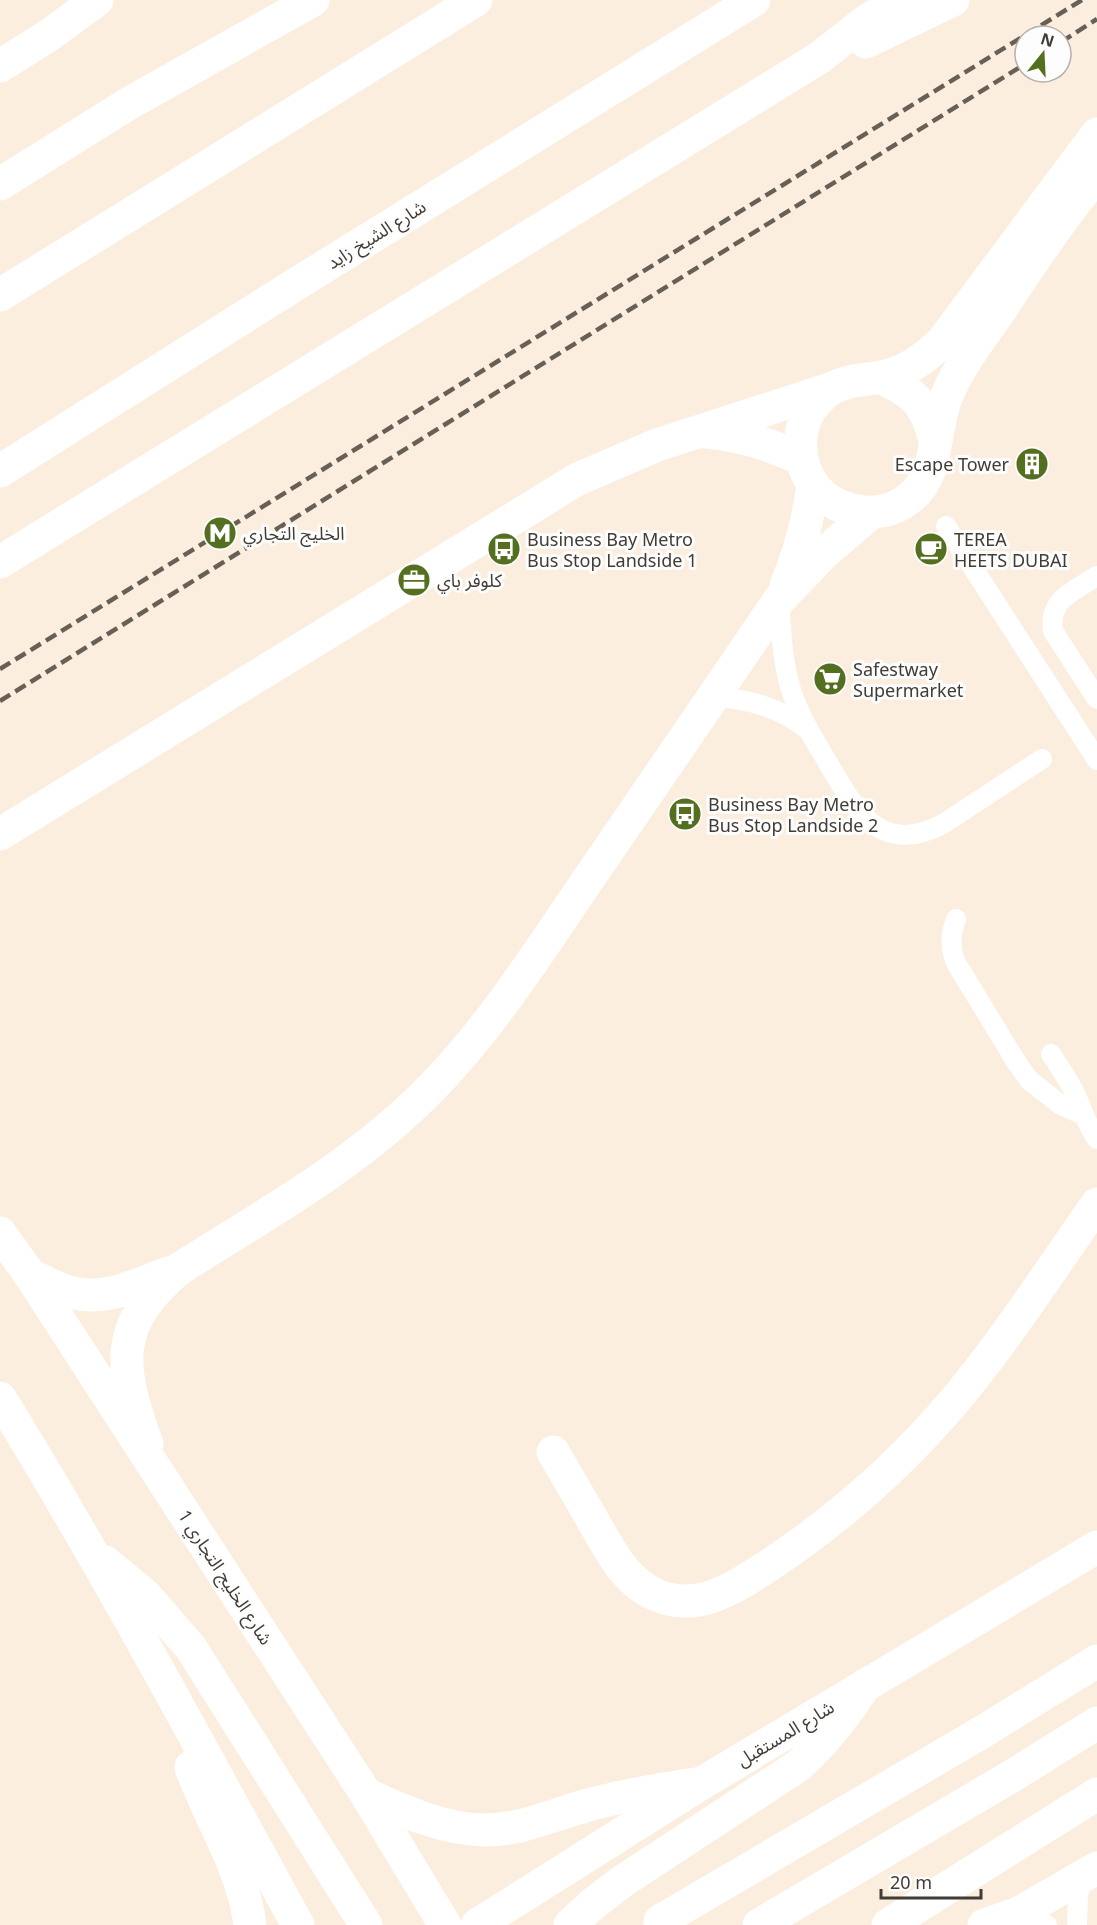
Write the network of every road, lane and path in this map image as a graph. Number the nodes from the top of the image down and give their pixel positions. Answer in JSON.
{"nodes":[{"id":1,"x":97,"y":0,"type":"edge"},
{"id":2,"x":313,"y":0,"type":"edge"},
{"id":3,"x":476,"y":0,"type":"edge"},
{"id":4,"x":754,"y":0,"type":"edge"},
{"id":5,"x":900,"y":0,"type":"edge"},
{"id":6,"x":953,"y":0,"type":"edge"},
{"id":7,"x":819,"y":58,"type":"junction"},
{"id":8,"x":0,"y":66,"type":"edge"},
{"id":9,"x":1097,"y":134,"type":"edge"},
{"id":10,"x":1097,"y":175,"type":"edge"},
{"id":11,"x":0,"y":184,"type":"edge"},
{"id":12,"x":0,"y":296,"type":"edge"},
{"id":13,"x":879,"y":377,"type":"junction"},
{"id":14,"x":830,"y":389,"type":"junction"},
{"id":15,"x":699,"y":432,"type":"junction"},
{"id":16,"x":935,"y":441,"type":"junction"},
{"id":17,"x":0,"y":471,"type":"edge"},
{"id":18,"x":807,"y":472,"type":"junction"},
{"id":19,"x":871,"y":513,"type":"junction"},
{"id":20,"x":946,"y":526,"type":"dead end"},
{"id":21,"x":1,"y":563,"type":"edge"},
{"id":22,"x":1097,"y":576,"type":"edge"},
{"id":23,"x":779,"y":600,"type":"junction"},
{"id":24,"x":713,"y":697,"type":"junction"},
{"id":25,"x":1097,"y":699,"type":"edge"},
{"id":26,"x":809,"y":730,"type":"junction"},
{"id":27,"x":1042,"y":759,"type":"dead end"},
{"id":28,"x":1097,"y":760,"type":"edge"},
{"id":29,"x":0,"y":834,"type":"edge"},
{"id":30,"x":956,"y":919,"type":"dead end"},
{"id":31,"x":1051,"y":1054,"type":"dead end"},
{"id":32,"x":1083,"y":1115,"type":"junction"},
{"id":33,"x":1097,"y":1139,"type":"edge"},
{"id":34,"x":1097,"y":1204,"type":"edge"},
{"id":35,"x":0,"y":1233,"type":"edge"},
{"id":36,"x":178,"y":1269,"type":"junction"},
{"id":37,"x":30,"y":1275,"type":"junction"},
{"id":38,"x":0,"y":1398,"type":"edge"},
{"id":39,"x":553,"y":1452,"type":"dead end"},
{"id":40,"x":156,"y":1469,"type":"junction"},
{"id":41,"x":1097,"y":1547,"type":"edge"},
{"id":42,"x":92,"y":1553,"type":"junction"},
{"id":43,"x":1097,"y":1661,"type":"edge"},
{"id":44,"x":165,"y":1682,"type":"junction"},
{"id":45,"x":865,"y":1685,"type":"junction"},
{"id":46,"x":1097,"y":1723,"type":"edge"},
{"id":47,"x":702,"y":1783,"type":"junction"},
{"id":48,"x":366,"y":1794,"type":"junction"},
{"id":49,"x":1097,"y":1794,"type":"edge"},
{"id":50,"x":1090,"y":1872,"type":"edge"},
{"id":51,"x":1033,"y":1919,"type":"edge"},
{"id":52,"x":660,"y":1921,"type":"dead end"},
{"id":53,"x":250,"y":1925,"type":"edge"},
{"id":54,"x":298,"y":1925,"type":"edge"},
{"id":55,"x":366,"y":1925,"type":"edge"},
{"id":56,"x":445,"y":1925,"type":"edge"},
{"id":57,"x":477,"y":1925,"type":"edge"},
{"id":58,"x":570,"y":1925,"type":"edge"},
{"id":59,"x":759,"y":1925,"type":"edge"},
{"id":60,"x":888,"y":1925,"type":"edge"},
{"id":61,"x":984,"y":1925,"type":"edge"},
{"id":62,"x":1077,"y":1925,"type":"edge"}],
"edges":[{"from":1,"to":8,"type":"main road"},
{"from":2,"to":11,"type":"main road"},
{"from":3,"to":12,"type":"main road"},
{"from":4,"to":17,"type":"main road","name":"شارع الشيخ زايد"},
{"from":5,"to":7,"type":"main road"},
{"from":6,"to":7,"type":"main road"},
{"from":7,"to":21,"type":"main road"},
{"from":9,"to":13,"type":"main road"},
{"from":10,"to":16,"type":"main road"},
{"from":13,"to":14,"type":"main road"},
{"from":13,"to":16,"type":"main road"},
{"from":14,"to":15,"type":"main road"},
{"from":14,"to":18,"type":"main road"},
{"from":15,"to":18,"type":"main road"},
{"from":15,"to":29,"type":"main road"},
{"from":16,"to":19,"type":"main road"},
{"from":18,"to":19,"type":"main road"},
{"from":18,"to":23,"type":"main road"},
{"from":19,"to":23,"type":"main road"},
{"from":20,"to":28,"type":"lane"},
{"from":22,"to":25,"type":"lane"},
{"from":23,"to":24,"type":"main road"},
{"from":23,"to":26,"type":"lane"},
{"from":24,"to":26,"type":"lane"},
{"from":24,"to":36,"type":"main road"},
{"from":26,"to":27,"type":"lane"},
{"from":30,"to":32,"type":"lane"},
{"from":31,"to":32,"type":"lane"},
{"from":32,"to":33,"type":"lane"},
{"from":34,"to":39,"type":"main road"},
{"from":35,"to":37,"type":"main road","name":"شارع الخليج التجاري 1"},
{"from":36,"to":37,"type":"main road"},
{"from":36,"to":40,"type":"main road"},
{"from":37,"to":40,"type":"main road","name":"شارع الخليج التجاري 1"},
{"from":38,"to":42,"type":"main road"},
{"from":40,"to":48,"type":"main road","name":"شارع الخليج التجاري 1"},
{"from":41,"to":45,"type":"main road","name":"شارع المستقبل"},
{"from":42,"to":44,"type":"main road"},
{"from":42,"to":55,"type":"main road"},
{"from":43,"to":52,"type":"main road"},
{"from":44,"to":53,"type":"main road"},
{"from":44,"to":54,"type":"main road"},
{"from":45,"to":47,"type":"main road","name":"شارع المستقبل"},
{"from":45,"to":58,"type":"main road"},
{"from":46,"to":59,"type":"main road"},
{"from":47,"to":48,"type":"main road"},
{"from":47,"to":57,"type":"main road","name":"شارع المستقبل"},
{"from":48,"to":56,"type":"main road","name":"شارع الخليج التجاري 1"},
{"from":49,"to":60,"type":"main road"},
{"from":50,"to":51,"type":"main road"},
{"from":50,"to":62,"type":"lane"},
{"from":51,"to":61,"type":"main road"}]}
